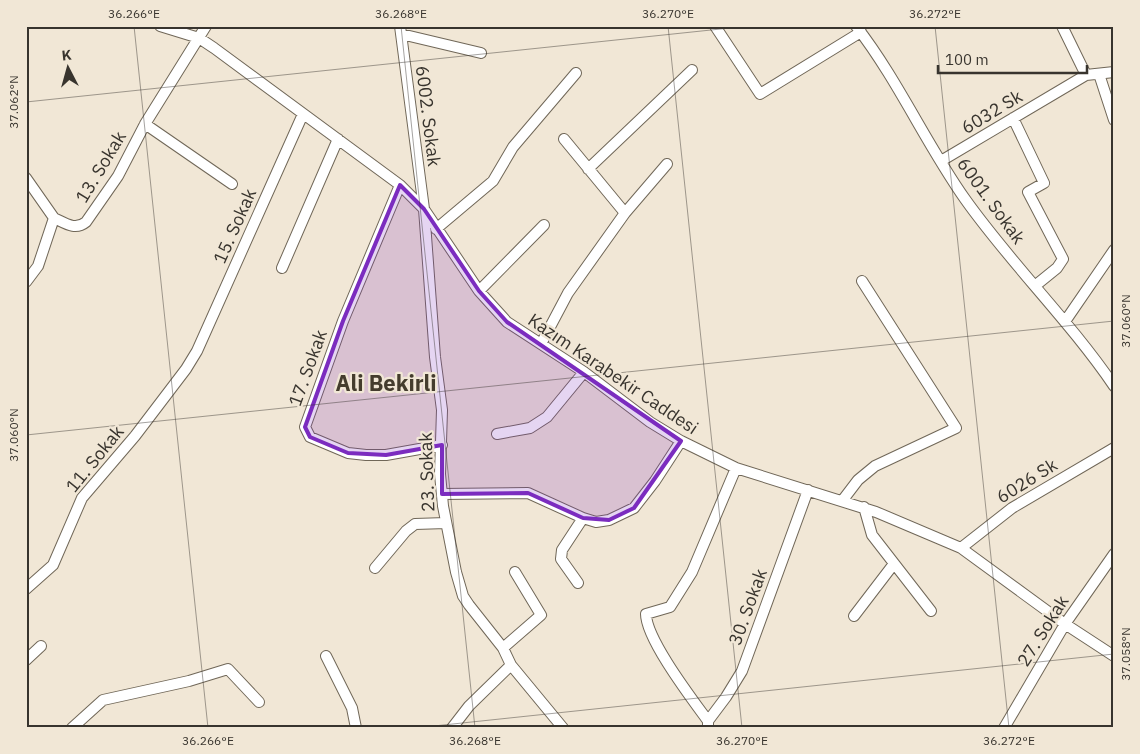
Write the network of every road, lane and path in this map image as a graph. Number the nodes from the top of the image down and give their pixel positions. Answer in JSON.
{"nodes":[{"id":1,"x":160,"y":26,"type":"edge"},
{"id":2,"x":206,"y":26,"type":"edge"},
{"id":3,"x":715,"y":26,"type":"edge"},
{"id":4,"x":1062,"y":26,"type":"edge"},
{"id":5,"x":859,"y":29,"type":"edge"},
{"id":6,"x":400,"y":30,"type":"edge"},
{"id":7,"x":199,"y":38,"type":"junction"},
{"id":8,"x":481,"y":53,"type":"dead end"},
{"id":9,"x":692,"y":70,"type":"dead end"},
{"id":10,"x":1114,"y":72,"type":"edge"},
{"id":11,"x":576,"y":73,"type":"dead end"},
{"id":12,"x":1098,"y":74,"type":"junction"},
{"id":13,"x":1086,"y":75,"type":"junction"},
{"id":14,"x":303,"y":114,"type":"junction"},
{"id":15,"x":1013,"y":118,"type":"junction"},
{"id":16,"x":1114,"y":120,"type":"edge"},
{"id":17,"x":145,"y":124,"type":"junction"},
{"id":18,"x":338,"y":139,"type":"junction"},
{"id":19,"x":564,"y":139,"type":"dead end"},
{"id":20,"x":942,"y":161,"type":"junction"},
{"id":21,"x":667,"y":164,"type":"dead end"},
{"id":22,"x":588,"y":169,"type":"junction"},
{"id":23,"x":26,"y":178,"type":"edge"},
{"id":24,"x":232,"y":184,"type":"dead end"},
{"id":25,"x":400,"y":185,"type":"junction"},
{"id":26,"x":424,"y":209,"type":"junction"},
{"id":27,"x":625,"y":213,"type":"junction"},
{"id":28,"x":54,"y":218,"type":"junction"},
{"id":29,"x":544,"y":225,"type":"dead end"},
{"id":30,"x":436,"y":229,"type":"junction"},
{"id":31,"x":1114,"y":250,"type":"edge"},
{"id":32,"x":282,"y":268,"type":"dead end"},
{"id":33,"x":862,"y":281,"type":"dead end"},
{"id":34,"x":26,"y":282,"type":"edge"},
{"id":35,"x":1036,"y":285,"type":"junction"},
{"id":36,"x":478,"y":291,"type":"junction"},
{"id":37,"x":1066,"y":320,"type":"junction"},
{"id":38,"x":541,"y":344,"type":"junction"},
{"id":39,"x":197,"y":351,"type":"joint"},
{"id":40,"x":584,"y":372,"type":"junction"},
{"id":41,"x":1114,"y":386,"type":"edge"},
{"id":42,"x":497,"y":434,"type":"dead end"},
{"id":43,"x":681,"y":441,"type":"junction"},
{"id":44,"x":442,"y":445,"type":"junction"},
{"id":45,"x":1114,"y":448,"type":"edge"},
{"id":46,"x":736,"y":468,"type":"junction"},
{"id":47,"x":808,"y":490,"type":"junction"},
{"id":48,"x":442,"y":494,"type":"junction"},
{"id":49,"x":842,"y":501,"type":"junction"},
{"id":50,"x":864,"y":507,"type":"junction"},
{"id":51,"x":583,"y":518,"type":"junction"},
{"id":52,"x":446,"y":523,"type":"junction"},
{"id":53,"x":961,"y":548,"type":"junction"},
{"id":54,"x":1114,"y":554,"type":"edge"},
{"id":55,"x":893,"y":564,"type":"junction"},
{"id":56,"x":374,"y":568,"type":"dead end"},
{"id":57,"x":515,"y":572,"type":"dead end"},
{"id":58,"x":578,"y":583,"type":"dead end"},
{"id":59,"x":26,"y":588,"type":"edge"},
{"id":60,"x":931,"y":611,"type":"dead end"},
{"id":61,"x":854,"y":616,"type":"dead end"},
{"id":62,"x":1064,"y":624,"type":"junction"},
{"id":63,"x":42,"y":646,"type":"dead end"},
{"id":64,"x":503,"y":648,"type":"junction"},
{"id":65,"x":326,"y":656,"type":"dead end"},
{"id":66,"x":1114,"y":656,"type":"edge"},
{"id":67,"x":26,"y":660,"type":"edge"},
{"id":68,"x":512,"y":665,"type":"junction"},
{"id":69,"x":259,"y":702,"type":"dead end"},
{"id":70,"x":708,"y":724,"type":"edge"},
{"id":71,"x":72,"y":728,"type":"edge"},
{"id":72,"x":356,"y":728,"type":"edge"},
{"id":73,"x":452,"y":728,"type":"edge"},
{"id":74,"x":563,"y":728,"type":"edge"},
{"id":75,"x":1004,"y":728,"type":"edge"}],
"edges":[{"from":1,"to":7,"type":"street","name":"Kazım Karabekir Caddesi"},
{"from":2,"to":7,"type":"street","name":"13. Sokak"},
{"from":3,"to":5,"type":"street"},
{"from":4,"to":13,"type":"street"},
{"from":5,"to":20,"type":"street","name":"6001. Sokak"},
{"from":6,"to":8,"type":"street"},
{"from":6,"to":26,"type":"street","name":"6002. Sokak"},
{"from":7,"to":14,"type":"street","name":"Kazım Karabekir Caddesi"},
{"from":7,"to":17,"type":"street","name":"13. Sokak"},
{"from":9,"to":22,"type":"street"},
{"from":10,"to":12,"type":"street","name":"6032 Sk"},
{"from":11,"to":30,"type":"street"},
{"from":12,"to":13,"type":"street","name":"6032 Sk"},
{"from":12,"to":16,"type":"street"},
{"from":13,"to":15,"type":"street","name":"6032 Sk"},
{"from":14,"to":18,"type":"street","name":"Kazım Karabekir Caddesi"},
{"from":14,"to":39,"type":"street","name":"15. Sokak"},
{"from":15,"to":20,"type":"street","name":"6032 Sk"},
{"from":15,"to":35,"type":"street"},
{"from":17,"to":24,"type":"street"},
{"from":17,"to":28,"type":"street","name":"13. Sokak"},
{"from":18,"to":25,"type":"street","name":"Kazım Karabekir Caddesi"},
{"from":18,"to":32,"type":"street"},
{"from":19,"to":22,"type":"street"},
{"from":20,"to":35,"type":"street","name":"6001. Sokak"},
{"from":21,"to":27,"type":"street"},
{"from":22,"to":27,"type":"street"},
{"from":23,"to":28,"type":"street"},
{"from":25,"to":26,"type":"street","name":"Kazım Karabekir Caddesi"},
{"from":25,"to":44,"type":"street","name":"17. Sokak"},
{"from":26,"to":30,"type":"street","name":"Kazım Karabekir Caddesi"},
{"from":26,"to":44,"type":"street","name":"23. Sokak"},
{"from":27,"to":38,"type":"street"},
{"from":28,"to":34,"type":"street"},
{"from":29,"to":36,"type":"street"},
{"from":30,"to":36,"type":"street","name":"Kazım Karabekir Caddesi"},
{"from":31,"to":37,"type":"street"},
{"from":33,"to":49,"type":"street"},
{"from":35,"to":37,"type":"street","name":"6001. Sokak"},
{"from":36,"to":38,"type":"street","name":"Kazım Karabekir Caddesi"},
{"from":37,"to":41,"type":"street","name":"6001. Sokak"},
{"from":38,"to":40,"type":"street","name":"Kazım Karabekir Caddesi"},
{"from":39,"to":59,"type":"street","name":"11. Sokak"},
{"from":40,"to":42,"type":"street"},
{"from":40,"to":43,"type":"street","name":"Kazım Karabekir Caddesi"},
{"from":43,"to":46,"type":"street","name":"Kazım Karabekir Caddesi"},
{"from":43,"to":51,"type":"street"},
{"from":44,"to":48,"type":"street","name":"23. Sokak"},
{"from":45,"to":53,"type":"street","name":"6026 Sk"},
{"from":46,"to":47,"type":"street","name":"Kazım Karabekir Caddesi"},
{"from":46,"to":70,"type":"street"},
{"from":47,"to":49,"type":"street","name":"Kazım Karabekir Caddesi"},
{"from":47,"to":70,"type":"street","name":"30. Sokak"},
{"from":48,"to":51,"type":"street"},
{"from":48,"to":52,"type":"street","name":"23. Sokak"},
{"from":49,"to":50,"type":"street","name":"Kazım Karabekir Caddesi"},
{"from":50,"to":53,"type":"street","name":"Kazım Karabekir Caddesi"},
{"from":50,"to":55,"type":"street"},
{"from":51,"to":58,"type":"street"},
{"from":52,"to":56,"type":"street"},
{"from":52,"to":64,"type":"street","name":"23. Sokak"},
{"from":53,"to":62,"type":"street","name":"Kazım Karabekir Caddesi"},
{"from":54,"to":62,"type":"street","name":"27. Sokak"},
{"from":55,"to":60,"type":"street"},
{"from":55,"to":61,"type":"street"},
{"from":57,"to":64,"type":"street"},
{"from":62,"to":66,"type":"street","name":"Kazım Karabekir Caddesi"},
{"from":62,"to":75,"type":"street","name":"27. Sokak"},
{"from":63,"to":67,"type":"street"},
{"from":64,"to":68,"type":"street","name":"23. Sokak"},
{"from":65,"to":72,"type":"street"},
{"from":68,"to":73,"type":"street"},
{"from":68,"to":74,"type":"street","name":"23. Sokak"},
{"from":69,"to":71,"type":"street"}]}
